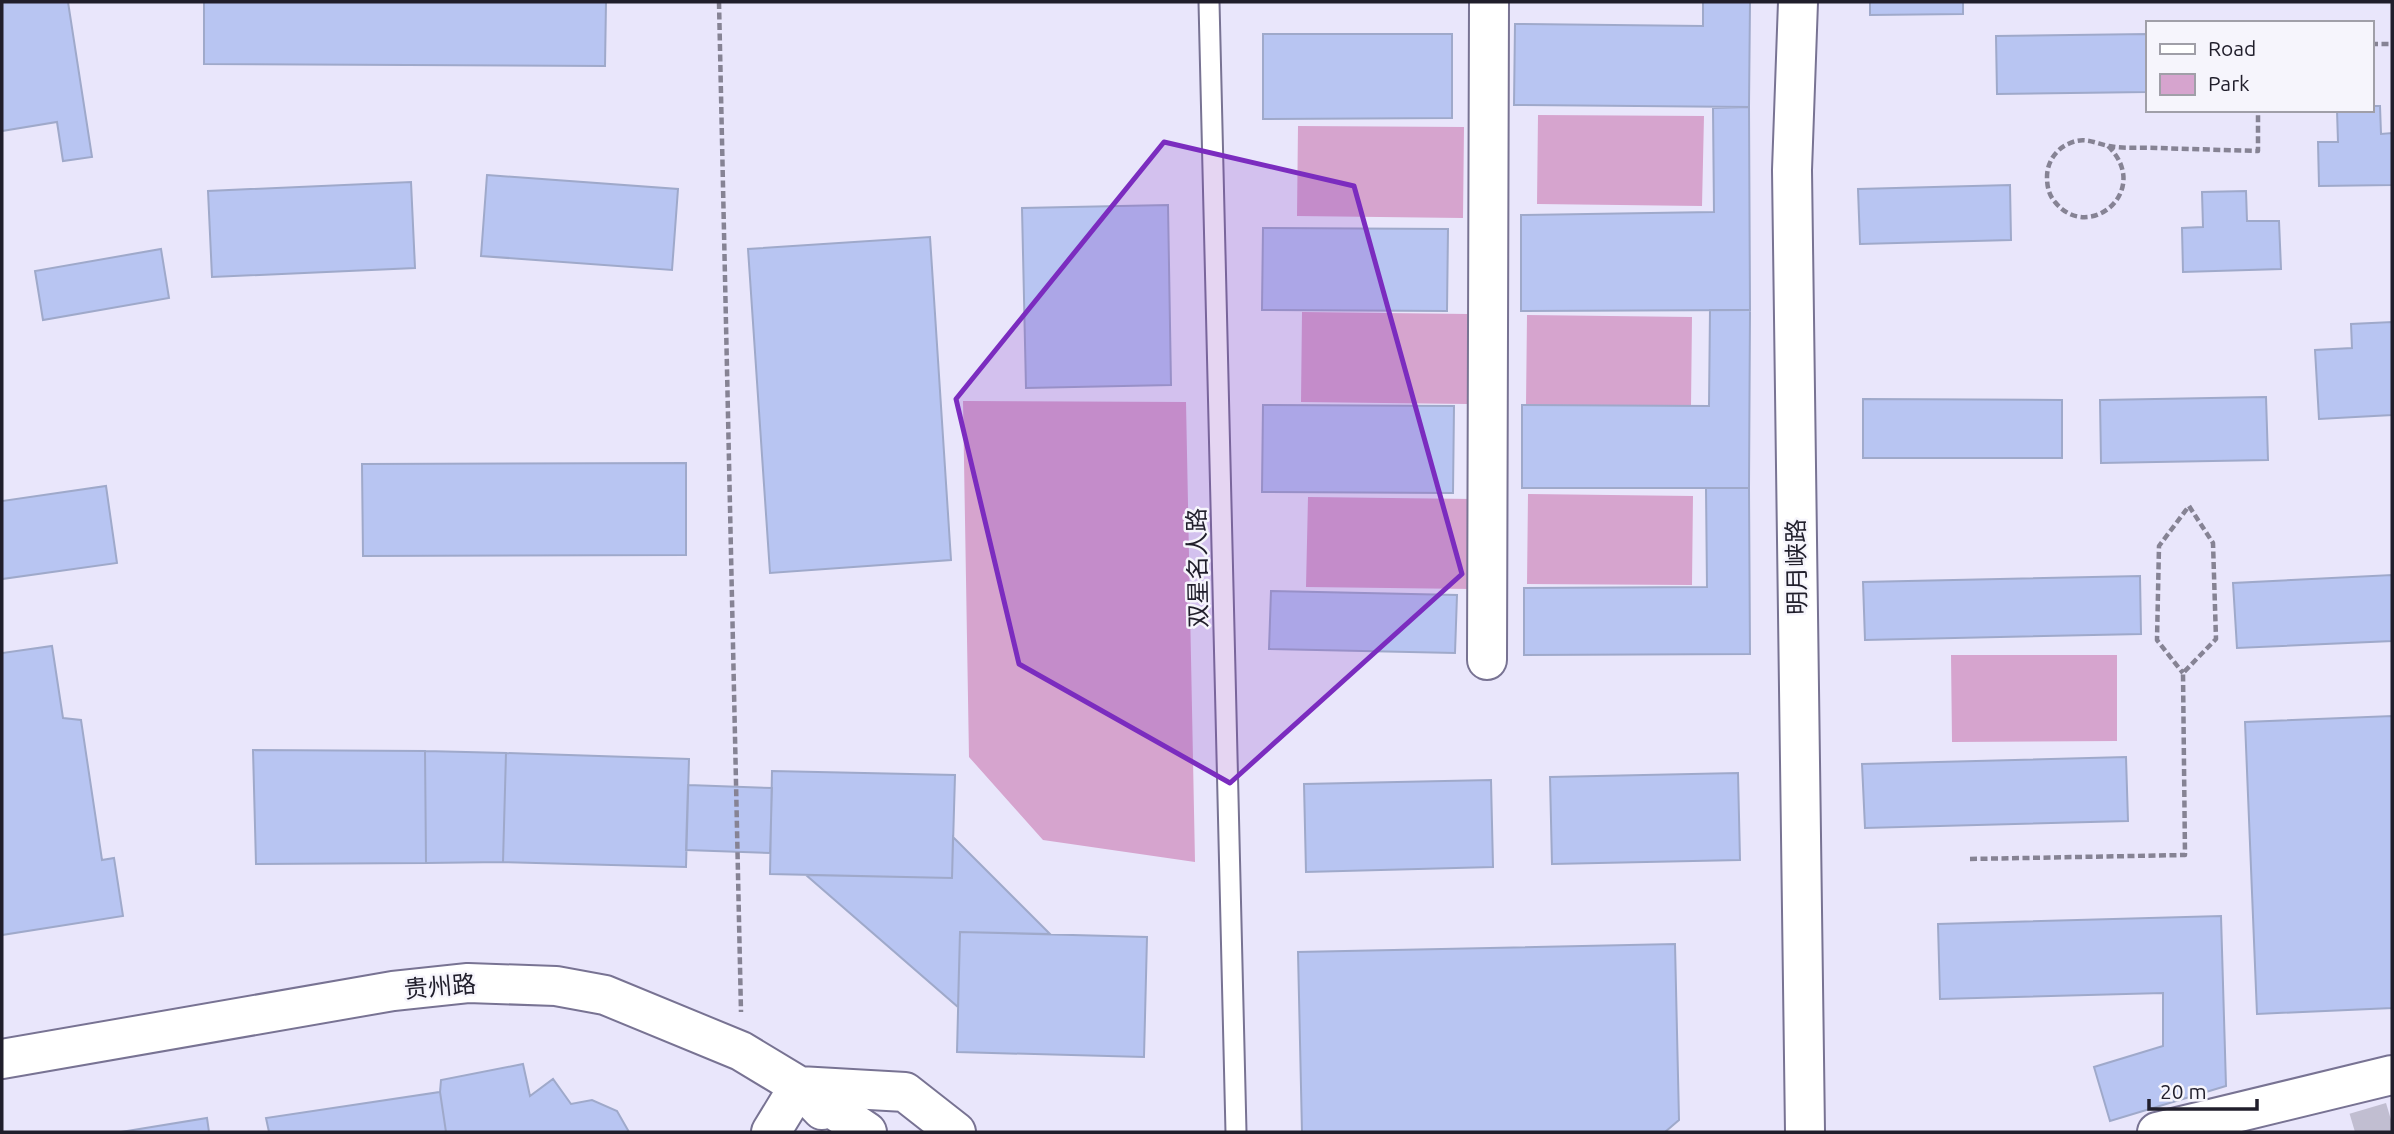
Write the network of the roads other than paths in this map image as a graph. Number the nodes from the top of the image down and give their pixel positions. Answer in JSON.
{"nodes":[{"id":1,"x":1209,"y":2,"type":"edge"},
{"id":2,"x":1489,"y":2,"type":"edge"},
{"id":3,"x":1798,"y":2,"type":"edge"},
{"id":4,"x":1487,"y":660,"type":"dead end"},
{"id":5,"x":2,"y":1059,"type":"edge"},
{"id":6,"x":2392,"y":1075,"type":"edge"},
{"id":7,"x":799,"y":1086,"type":"junction"},
{"id":8,"x":771,"y":1132,"type":"edge"},
{"id":9,"x":842,"y":1132,"type":"edge"},
{"id":10,"x":867,"y":1132,"type":"edge"},
{"id":11,"x":956,"y":1132,"type":"edge"},
{"id":12,"x":1236,"y":1132,"type":"edge"},
{"id":13,"x":1805,"y":1132,"type":"edge"},
{"id":14,"x":2157,"y":1132,"type":"edge"}],
"edges":[{"from":1,"to":12,"type":"lane","name":"双星名人路"},
{"from":2,"to":4,"type":"main road"},
{"from":3,"to":13,"type":"main road","name":"明月峡路"},
{"from":5,"to":7,"type":"main road","name":"贵州路"},
{"from":6,"to":14,"type":"main road"},
{"from":7,"to":8,"type":"main road"},
{"from":7,"to":9,"type":"main road","name":"贵州路"},
{"from":7,"to":10,"type":"main road"},
{"from":7,"to":11,"type":"main road"}]}
